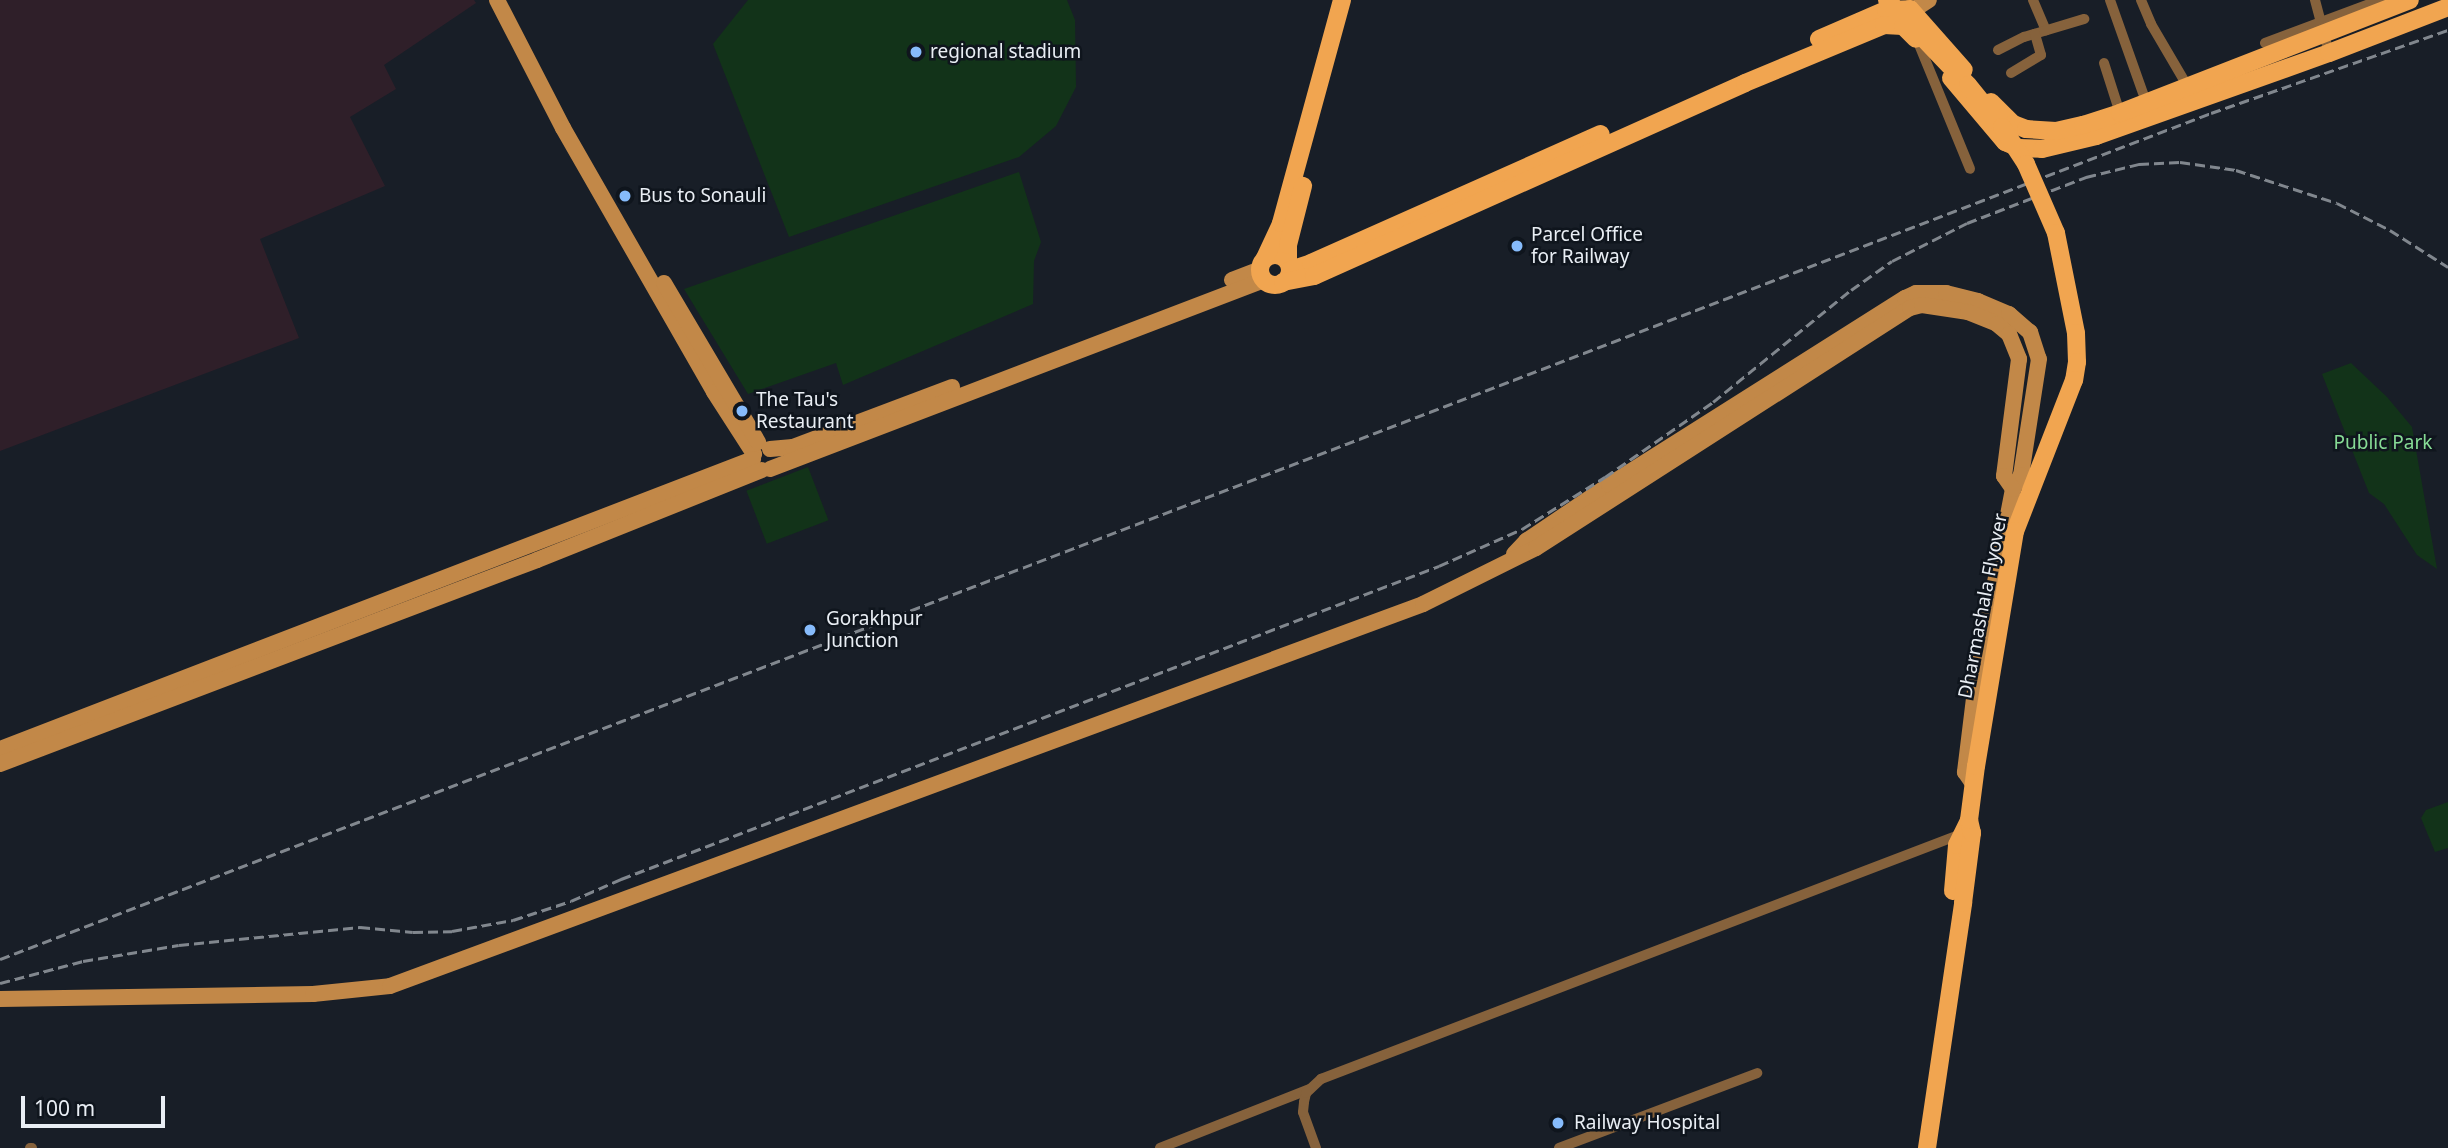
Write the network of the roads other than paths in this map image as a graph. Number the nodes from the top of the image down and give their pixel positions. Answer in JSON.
{"nodes":[{"id":1,"x":497,"y":0,"type":"edge"},
{"id":2,"x":507,"y":0,"type":"edge"},
{"id":3,"x":1342,"y":0,"type":"edge"},
{"id":4,"x":1352,"y":0,"type":"edge"},
{"id":5,"x":1929,"y":0,"type":"edge"},
{"id":6,"x":2033,"y":0,"type":"edge"},
{"id":7,"x":2110,"y":0,"type":"edge"},
{"id":8,"x":2141,"y":0,"type":"edge"},
{"id":9,"x":2315,"y":0,"type":"edge"},
{"id":10,"x":2381,"y":0,"type":"edge"},
{"id":11,"x":2410,"y":0,"type":"edge"},
{"id":12,"x":1884,"y":3,"type":"edge"},
{"id":13,"x":1908,"y":7,"type":"edge"},
{"id":14,"x":2448,"y":7,"type":"edge"},
{"id":15,"x":2084,"y":19,"type":"dead end"},
{"id":16,"x":2324,"y":27,"type":"junction"},
{"id":17,"x":2040,"y":32,"type":"junction"},
{"id":18,"x":1918,"y":42,"type":"junction"},
{"id":19,"x":2265,"y":43,"type":"dead end"},
{"id":20,"x":1998,"y":50,"type":"dead end"},
{"id":21,"x":2329,"y":54,"type":"junction"},
{"id":22,"x":2104,"y":63,"type":"dead end"},
{"id":23,"x":2011,"y":74,"type":"dead end"},
{"id":24,"x":2188,"y":87,"type":"junction"},
{"id":25,"x":2143,"y":93,"type":"dead end"},
{"id":26,"x":2120,"y":113,"type":"junction"},
{"id":27,"x":1970,"y":169,"type":"dead end"},
{"id":28,"x":1263,"y":269,"type":"junction"},
{"id":29,"x":1287,"y":271,"type":"junction"},
{"id":30,"x":762,"y":458,"type":"junction"},
{"id":31,"x":0,"y":749,"type":"edge"},
{"id":32,"x":0,"y":764,"type":"edge"},
{"id":33,"x":1975,"y":775,"type":"junction"},
{"id":34,"x":1967,"y":829,"type":"junction"},
{"id":35,"x":0,"y":999,"type":"edge"},
{"id":36,"x":1758,"y":1073,"type":"dead end"},
{"id":37,"x":1310,"y":1089,"type":"junction"},
{"id":38,"x":1585,"y":1144,"type":"edge"},
{"id":39,"x":1160,"y":1148,"type":"edge"},
{"id":40,"x":1316,"y":1148,"type":"edge"},
{"id":41,"x":1559,"y":1148,"type":"edge"},
{"id":42,"x":1915,"y":1148,"type":"edge"},
{"id":43,"x":1927,"y":1148,"type":"edge"}],
"edges":[{"from":1,"to":30,"type":"street"},
{"from":2,"to":30,"type":"street"},
{"from":3,"to":28,"type":"main road"},
{"from":4,"to":29,"type":"main road"},
{"from":5,"to":13,"type":"street"},
{"from":6,"to":17,"type":"street"},
{"from":7,"to":25,"type":"street"},
{"from":8,"to":24,"type":"street"},
{"from":9,"to":16,"type":"street"},
{"from":10,"to":16,"type":"street"},
{"from":11,"to":16,"type":"main road"},
{"from":12,"to":13,"type":"main road"},
{"from":12,"to":29,"type":"main road"},
{"from":12,"to":33,"type":"main road","name":"Dharmashala Flyover","bridge":true},
{"from":13,"to":26,"type":"main road"},
{"from":14,"to":21,"type":"main road"},
{"from":15,"to":17,"type":"street"},
{"from":16,"to":19,"type":"street"},
{"from":16,"to":21,"type":"street"},
{"from":16,"to":24,"type":"main road"},
{"from":17,"to":20,"type":"street"},
{"from":17,"to":23,"type":"street"},
{"from":18,"to":21,"type":"main road"},
{"from":18,"to":27,"type":"street"},
{"from":18,"to":29,"type":"main road"},
{"from":22,"to":26,"type":"street"},
{"from":24,"to":26,"type":"main road"},
{"from":28,"to":29,"type":"main road"},
{"from":28,"to":29,"type":"main road"},
{"from":28,"to":30,"type":"street"},
{"from":30,"to":31,"type":"street"},
{"from":30,"to":32,"type":"street"},
{"from":33,"to":34,"type":"main road","name":"Dharmashala Flyover"},
{"from":33,"to":35,"type":"street"},
{"from":34,"to":37,"type":"street"},
{"from":34,"to":42,"type":"main road"},
{"from":34,"to":43,"type":"main road"},
{"from":36,"to":38,"type":"street"},
{"from":37,"to":39,"type":"street"},
{"from":37,"to":40,"type":"street"},
{"from":38,"to":41,"type":"street"}]}
